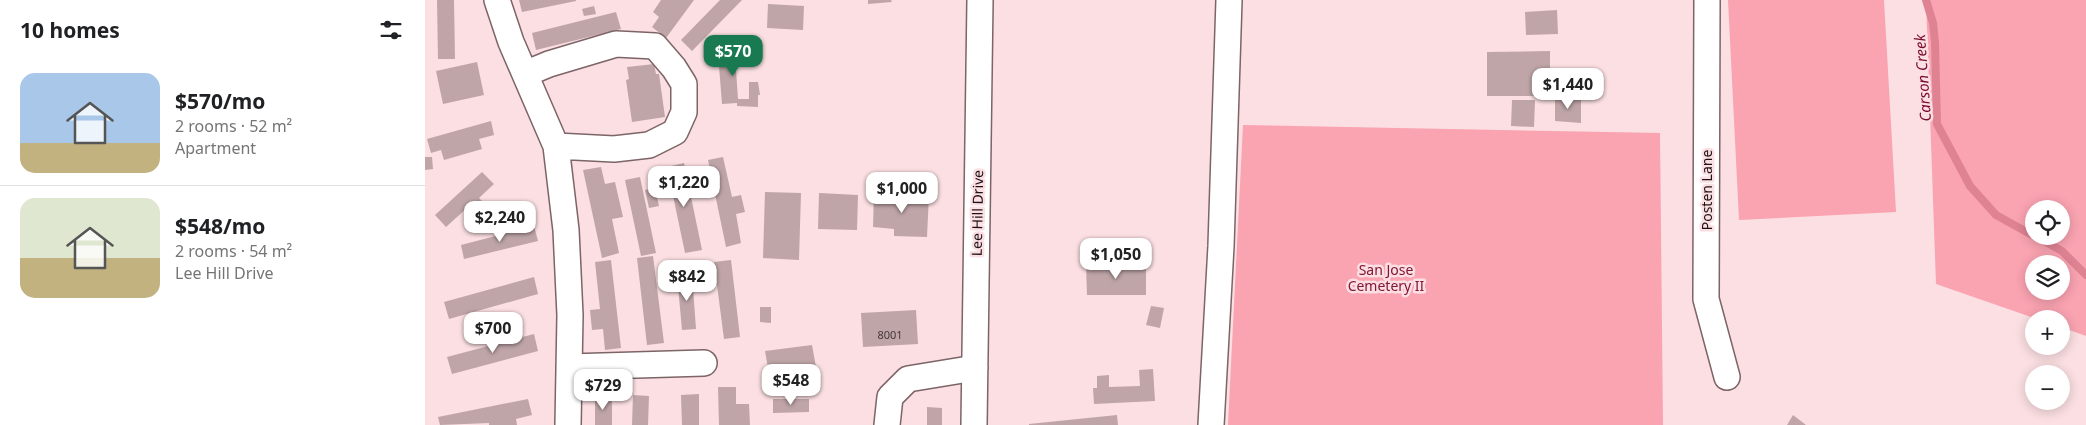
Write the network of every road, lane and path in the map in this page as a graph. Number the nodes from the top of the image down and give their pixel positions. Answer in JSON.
{"nodes":[{"id":1,"x":497,"y":0,"type":"edge"},
{"id":2,"x":980,"y":0,"type":"edge"},
{"id":3,"x":1229,"y":0,"type":"edge"},
{"id":4,"x":1707,"y":0,"type":"edge"},
{"id":5,"x":525,"y":74,"type":"junction"},
{"id":6,"x":556,"y":146,"type":"junction"},
{"id":7,"x":703,"y":363,"type":"dead end"},
{"id":8,"x":569,"y":366,"type":"junction"},
{"id":9,"x":975,"y":368,"type":"junction"},
{"id":10,"x":1727,"y":377,"type":"dead end"},
{"id":11,"x":568,"y":425,"type":"edge"},
{"id":12,"x":887,"y":425,"type":"edge"},
{"id":13,"x":974,"y":425,"type":"edge"},
{"id":14,"x":1211,"y":425,"type":"edge"}],
"edges":[{"from":1,"to":5,"type":"street"},
{"from":2,"to":9,"type":"street","name":"Lee Hill Drive"},
{"from":3,"to":14,"type":"street"},
{"from":4,"to":10,"type":"street","name":"Posten Lane"},
{"from":5,"to":6,"type":"street"},
{"from":5,"to":6,"type":"street"},
{"from":6,"to":8,"type":"street"},
{"from":7,"to":8,"type":"street"},
{"from":8,"to":11,"type":"street"},
{"from":9,"to":12,"type":"street"},
{"from":9,"to":13,"type":"street","name":"Lee Hill Drive"}]}
